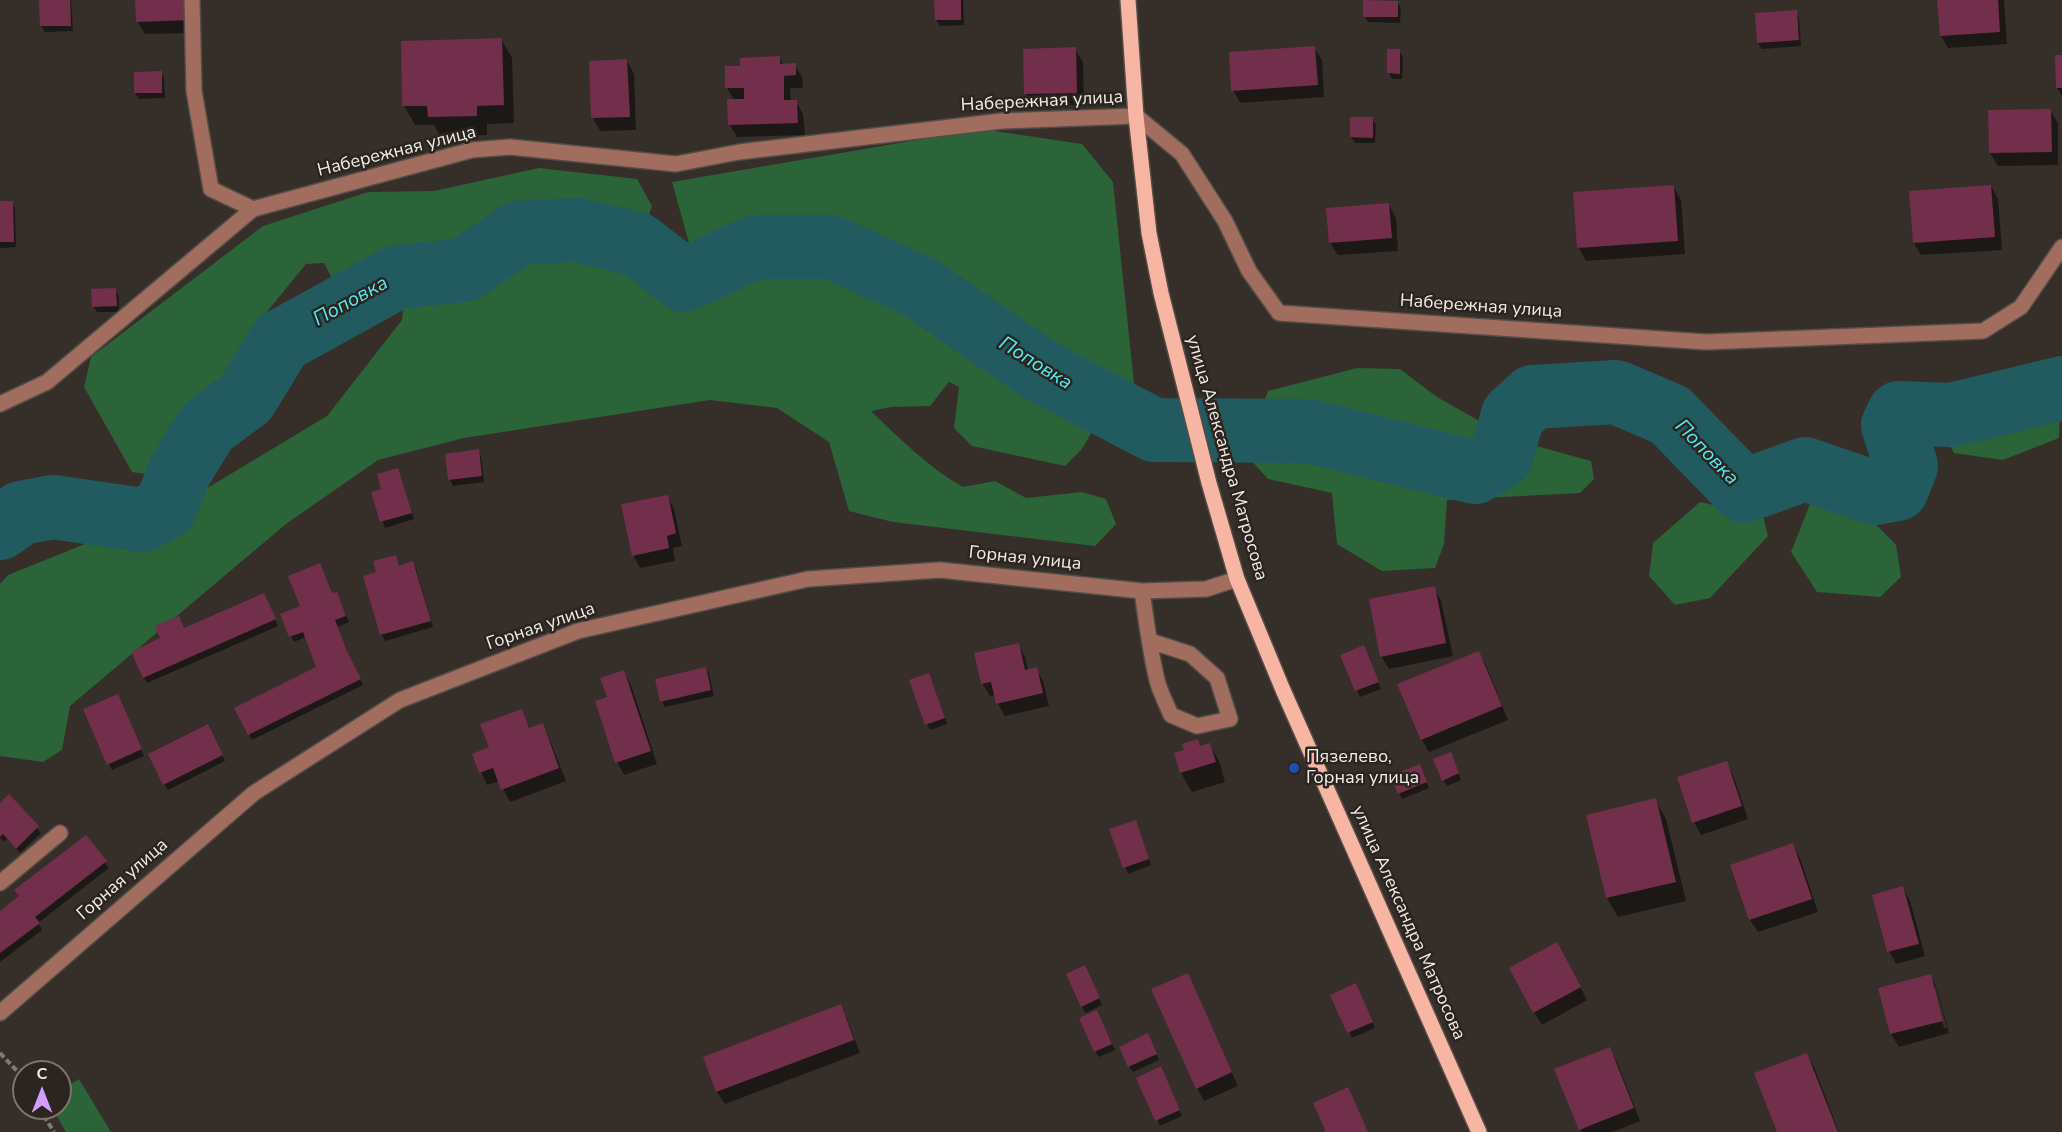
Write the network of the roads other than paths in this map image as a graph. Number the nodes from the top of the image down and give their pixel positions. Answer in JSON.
{"nodes":[{"id":1,"x":192,"y":0,"type":"edge"},
{"id":2,"x":1128,"y":0,"type":"edge"},
{"id":3,"x":1136,"y":116,"type":"junction"},
{"id":4,"x":253,"y":209,"type":"junction"},
{"id":5,"x":2062,"y":247,"type":"edge"},
{"id":6,"x":0,"y":404,"type":"edge"},
{"id":7,"x":1237,"y":579,"type":"junction"},
{"id":8,"x":1142,"y":591,"type":"junction"},
{"id":9,"x":1150,"y":641,"type":"junction"},
{"id":10,"x":60,"y":833,"type":"dead end"},
{"id":11,"x":0,"y":883,"type":"edge"},
{"id":12,"x":0,"y":1013,"type":"edge"},
{"id":13,"x":1479,"y":1132,"type":"edge"}],
"edges":[{"from":1,"to":4,"type":"street"},
{"from":2,"to":3,"type":"main road","name":"улица Александра Матросова"},
{"from":3,"to":4,"type":"street","name":"Набережная улица"},
{"from":3,"to":5,"type":"street","name":"Набережная улица"},
{"from":3,"to":7,"type":"main road","name":"улица Александра Матросова"},
{"from":4,"to":6,"type":"street"},
{"from":7,"to":8,"type":"street","name":"Горная улица"},
{"from":7,"to":13,"type":"main road","name":"улица Александра Матросова"},
{"from":8,"to":9,"type":"street"},
{"from":8,"to":12,"type":"street","name":"Горная улица"},
{"from":9,"to":9,"type":"street"},
{"from":10,"to":11,"type":"street"}]}
